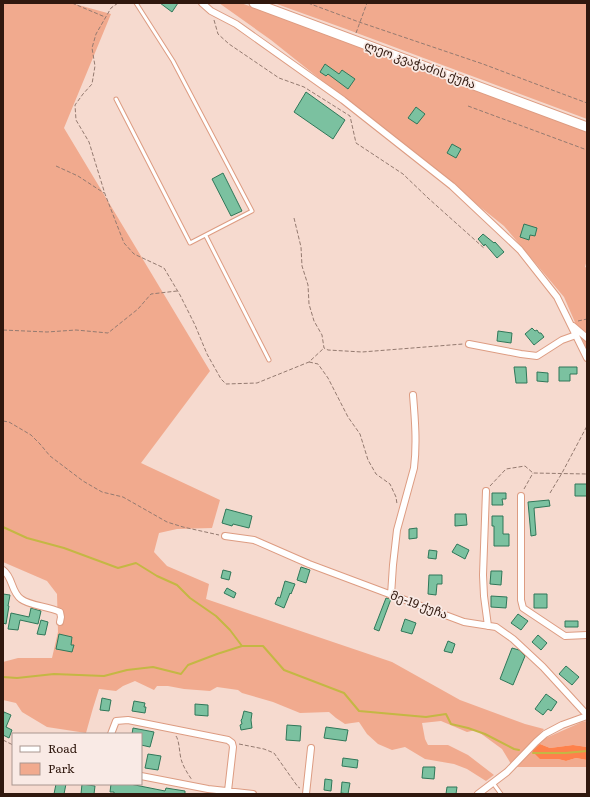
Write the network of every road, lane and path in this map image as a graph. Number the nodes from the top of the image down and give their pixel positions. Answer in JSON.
{"nodes":[{"id":1,"x":72,"y":3,"type":"edge"},
{"id":2,"x":118,"y":3,"type":"edge"},
{"id":3,"x":136,"y":3,"type":"edge"},
{"id":4,"x":202,"y":3,"type":"edge"},
{"id":5,"x":254,"y":3,"type":"edge"},
{"id":6,"x":308,"y":3,"type":"edge"},
{"id":7,"x":366,"y":3,"type":"edge"},
{"id":8,"x":211,"y":10,"type":"junction"},
{"id":9,"x":106,"y":17,"type":"junction"},
{"id":10,"x":359,"y":22,"type":"junction"},
{"id":11,"x":354,"y":41,"type":"junction"},
{"id":12,"x":116,"y":99,"type":"dead end"},
{"id":13,"x":587,"y":103,"type":"edge"},
{"id":14,"x":468,"y":106,"type":"dead end"},
{"id":15,"x":587,"y":127,"type":"edge"},
{"id":16,"x":587,"y":150,"type":"edge"},
{"id":17,"x":56,"y":166,"type":"dead end"},
{"id":18,"x":105,"y":194,"type":"junction"},
{"id":19,"x":294,"y":218,"type":"dead end"},
{"id":20,"x":206,"y":236,"type":"junction"},
{"id":21,"x":485,"y":250,"type":"dead end"},
{"id":22,"x":178,"y":291,"type":"junction"},
{"id":23,"x":587,"y":318,"type":"edge"},
{"id":24,"x":570,"y":324,"type":"junction"},
{"id":25,"x":3,"y":330,"type":"edge"},
{"id":26,"x":576,"y":335,"type":"junction"},
{"id":27,"x":587,"y":338,"type":"edge"},
{"id":28,"x":469,"y":344,"type":"joint"},
{"id":29,"x":324,"y":348,"type":"junction"},
{"id":30,"x":587,"y":358,"type":"edge"},
{"id":31,"x":269,"y":360,"type":"dead end"},
{"id":32,"x":309,"y":362,"type":"junction"},
{"id":33,"x":413,"y":395,"type":"dead end"},
{"id":34,"x":3,"y":420,"type":"edge"},
{"id":35,"x":587,"y":426,"type":"edge"},
{"id":36,"x":533,"y":473,"type":"junction"},
{"id":37,"x":562,"y":473,"type":"junction"},
{"id":38,"x":587,"y":474,"type":"edge"},
{"id":39,"x":486,"y":491,"type":"joint"},
{"id":40,"x":550,"y":493,"type":"dead end"},
{"id":41,"x":521,"y":496,"type":"joint"},
{"id":42,"x":400,"y":521,"type":"junction"},
{"id":43,"x":225,"y":536,"type":"joint"},
{"id":44,"x":3,"y":570,"type":"edge"},
{"id":45,"x":391,"y":595,"type":"junction"},
{"id":46,"x":60,"y":622,"type":"dead end"},
{"id":47,"x":488,"y":626,"type":"junction"},
{"id":48,"x":587,"y":635,"type":"edge"},
{"id":49,"x":587,"y":715,"type":"edge"},
{"id":50,"x":172,"y":729,"type":"junction"},
{"id":51,"x":111,"y":733,"type":"edge"},
{"id":52,"x":3,"y":740,"type":"edge"},
{"id":53,"x":232,"y":743,"type":"junction"},
{"id":54,"x":12,"y":744,"type":"edge"},
{"id":55,"x":311,"y":748,"type":"dead end"},
{"id":56,"x":142,"y":776,"type":"edge"},
{"id":57,"x":493,"y":783,"type":"junction"},
{"id":58,"x":195,"y":786,"type":"junction"},
{"id":59,"x":228,"y":791,"type":"junction"},
{"id":60,"x":307,"y":792,"type":"edge"},
{"id":61,"x":253,"y":794,"type":"edge"},
{"id":62,"x":478,"y":794,"type":"edge"},
{"id":63,"x":501,"y":794,"type":"edge"}],
"edges":[{"from":1,"to":9,"type":"path"},
{"from":2,"to":9,"type":"path"},
{"from":3,"to":20,"type":"lane"},
{"from":4,"to":8,"type":"street"},
{"from":5,"to":11,"type":"main road","name":"ლეო კვაჭაძის ქუჩა"},
{"from":6,"to":10,"type":"path"},
{"from":7,"to":10,"type":"path"},
{"from":8,"to":21,"type":"path"},
{"from":8,"to":24,"type":"street"},
{"from":9,"to":18,"type":"path"},
{"from":10,"to":11,"type":"path"},
{"from":10,"to":13,"type":"path"},
{"from":11,"to":15,"type":"main road","name":"ლეო კვაჭაძის ქუჩა"},
{"from":12,"to":20,"type":"lane"},
{"from":14,"to":16,"type":"path"},
{"from":17,"to":18,"type":"path"},
{"from":18,"to":22,"type":"path"},
{"from":19,"to":29,"type":"path"},
{"from":20,"to":31,"type":"lane"},
{"from":22,"to":25,"type":"path"},
{"from":22,"to":32,"type":"path"},
{"from":23,"to":24,"type":"path"},
{"from":24,"to":26,"type":"street"},
{"from":24,"to":27,"type":"street"},
{"from":26,"to":28,"type":"street"},
{"from":26,"to":30,"type":"street"},
{"from":28,"to":29,"type":"path"},
{"from":29,"to":32,"type":"path"},
{"from":32,"to":42,"type":"path"},
{"from":33,"to":42,"type":"street"},
{"from":34,"to":43,"type":"path"},
{"from":35,"to":37,"type":"path"},
{"from":36,"to":37,"type":"path"},
{"from":36,"to":39,"type":"path"},
{"from":36,"to":41,"type":"path"},
{"from":37,"to":38,"type":"path"},
{"from":37,"to":40,"type":"path"},
{"from":39,"to":47,"type":"street"},
{"from":41,"to":48,"type":"street"},
{"from":42,"to":45,"type":"street"},
{"from":43,"to":45,"type":"street","name":"მე-19 ქუჩა"},
{"from":44,"to":46,"type":"street"},
{"from":45,"to":47,"type":"street","name":"მე-19 ქუჩა"},
{"from":47,"to":49,"type":"street","name":"მე-19 ქუჩა"},
{"from":49,"to":57,"type":"street"},
{"from":50,"to":51,"type":"street"},
{"from":50,"to":53,"type":"street"},
{"from":50,"to":58,"type":"path"},
{"from":52,"to":54,"type":"path"},
{"from":53,"to":59,"type":"street"},
{"from":53,"to":60,"type":"path"},
{"from":55,"to":60,"type":"street"},
{"from":56,"to":58,"type":"street"},
{"from":57,"to":62,"type":"street"},
{"from":57,"to":63,"type":"lane"},
{"from":58,"to":59,"type":"street"},
{"from":59,"to":61,"type":"street"}]}
